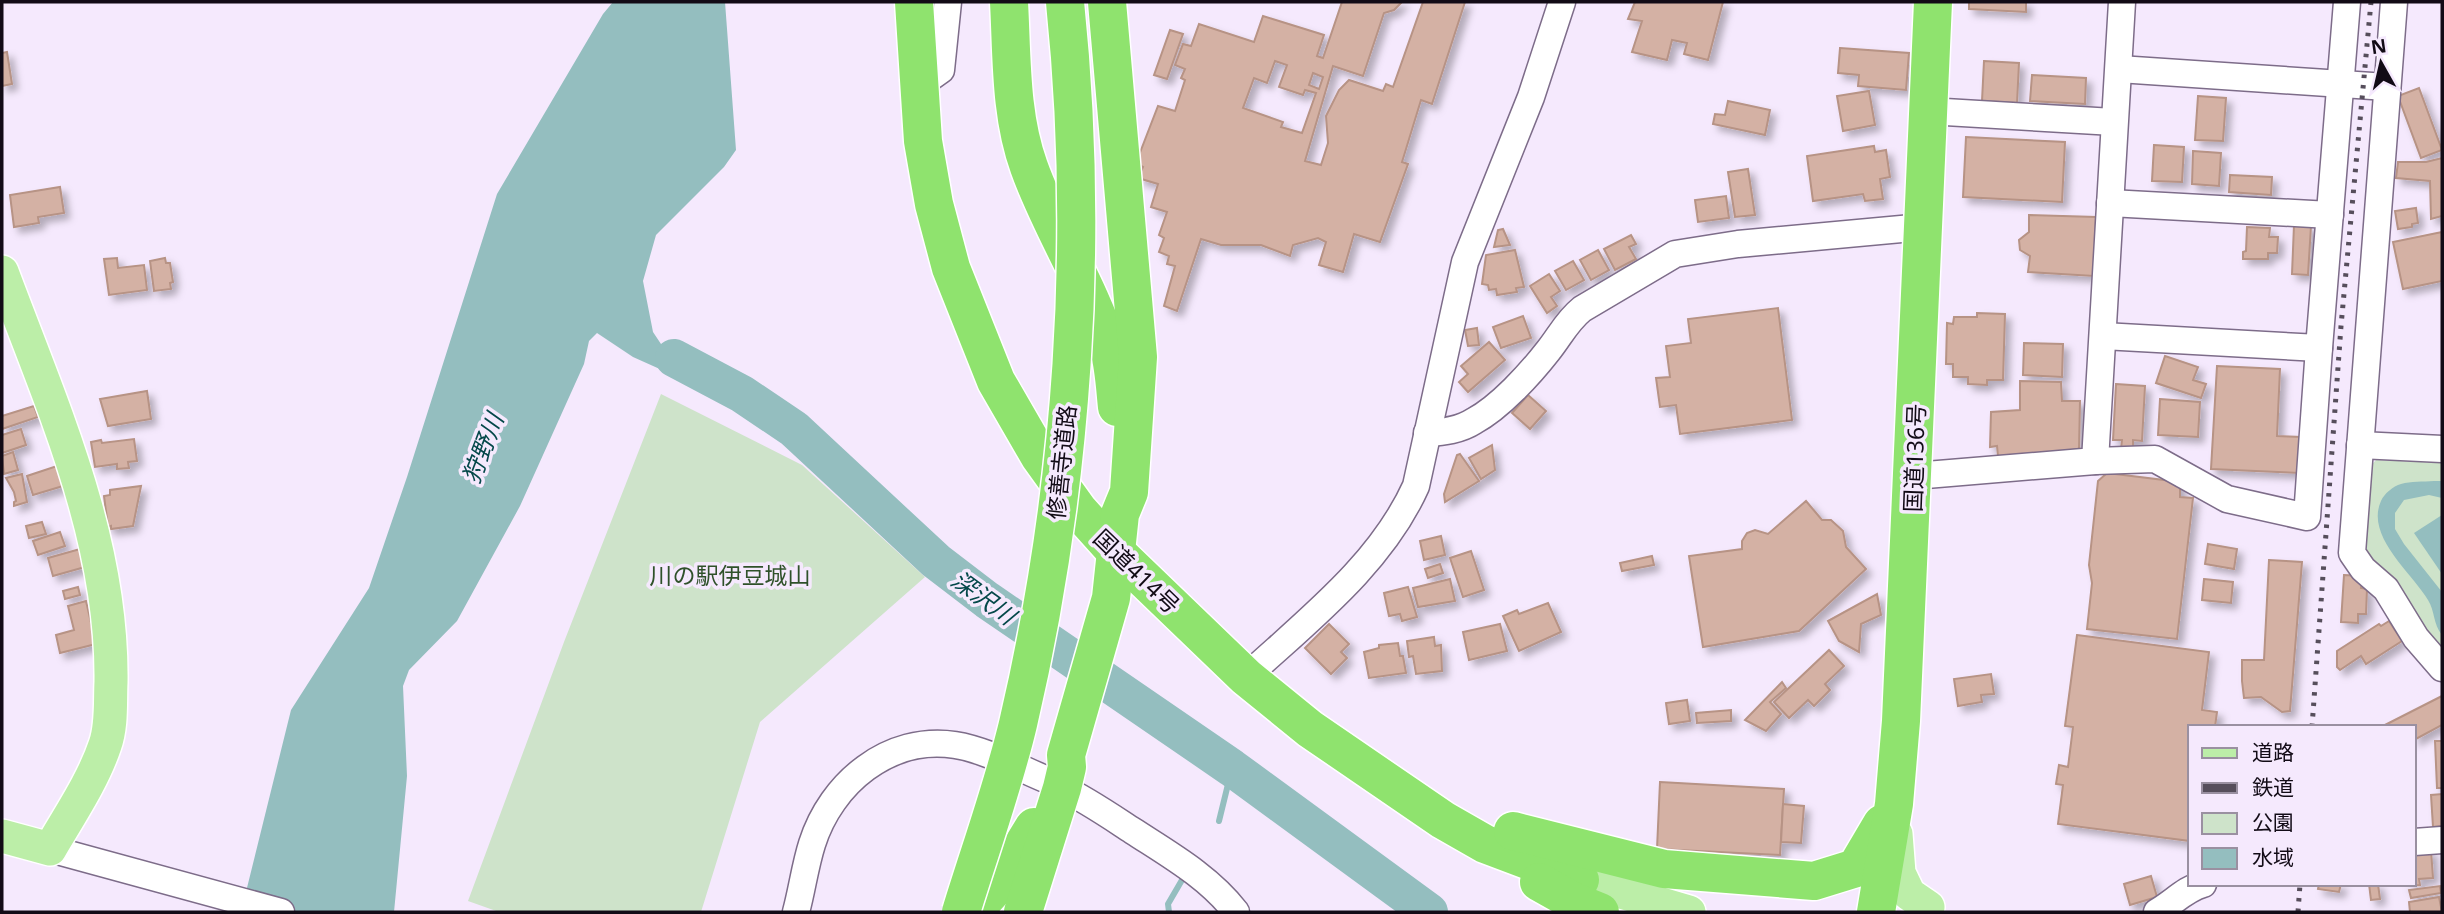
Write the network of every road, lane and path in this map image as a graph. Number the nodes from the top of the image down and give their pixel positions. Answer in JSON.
{"nodes":[{"id":1,"x":914,"y":2,"type":"edge"},
{"id":2,"x":948,"y":2,"type":"edge"},
{"id":3,"x":1009,"y":2,"type":"edge"},
{"id":4,"x":1065,"y":2,"type":"edge"},
{"id":5,"x":1107,"y":2,"type":"edge"},
{"id":6,"x":1562,"y":2,"type":"edge"},
{"id":7,"x":1933,"y":2,"type":"edge"},
{"id":8,"x":2122,"y":2,"type":"edge"},
{"id":9,"x":2347,"y":2,"type":"edge"},
{"id":10,"x":2393,"y":2,"type":"edge"},
{"id":11,"x":2119,"y":69,"type":"junction"},
{"id":12,"x":920,"y":85,"type":"junction"},
{"id":13,"x":2340,"y":85,"type":"junction"},
{"id":14,"x":2387,"y":88,"type":"junction"},
{"id":15,"x":1928,"y":111,"type":"junction"},
{"id":16,"x":2114,"y":122,"type":"junction"},
{"id":17,"x":2110,"y":204,"type":"junction"},
{"id":18,"x":2330,"y":215,"type":"junction"},
{"id":19,"x":1923,"y":227,"type":"junction"},
{"id":20,"x":2,"y":272,"type":"edge"},
{"id":21,"x":2103,"y":336,"type":"junction"},
{"id":22,"x":2319,"y":348,"type":"junction"},
{"id":23,"x":1427,"y":433,"type":"junction"},
{"id":24,"x":2360,"y":445,"type":"junction"},
{"id":25,"x":2442,"y":449,"type":"edge"},
{"id":26,"x":2095,"y":461,"type":"junction"},
{"id":27,"x":1914,"y":476,"type":"junction"},
{"id":28,"x":1119,"y":514,"type":"junction"},
{"id":29,"x":1115,"y":551,"type":"junction"},
{"id":30,"x":2442,"y":667,"type":"edge"},
{"id":31,"x":1246,"y":677,"type":"junction"},
{"id":32,"x":1060,"y":775,"type":"junction"},
{"id":33,"x":1400,"y":789,"type":"junction"},
{"id":34,"x":1894,"y":804,"type":"junction"},
{"id":35,"x":2,"y":836,"type":"edge"},
{"id":36,"x":2442,"y":840,"type":"edge"},
{"id":37,"x":2416,"y":842,"type":"edge"},
{"id":38,"x":1485,"y":844,"type":"junction"},
{"id":39,"x":50,"y":849,"type":"junction"},
{"id":40,"x":1580,"y":880,"type":"joint"},
{"id":41,"x":1814,"y":881,"type":"junction"},
{"id":42,"x":2196,"y":886,"type":"edge"},
{"id":43,"x":1923,"y":910,"type":"edge"},
{"id":44,"x":281,"y":912,"type":"edge"},
{"id":45,"x":796,"y":912,"type":"edge"},
{"id":46,"x":961,"y":912,"type":"edge"},
{"id":47,"x":972,"y":912,"type":"edge"},
{"id":48,"x":1023,"y":912,"type":"edge"},
{"id":49,"x":1236,"y":912,"type":"edge"},
{"id":50,"x":1600,"y":912,"type":"edge"},
{"id":51,"x":1689,"y":912,"type":"edge"},
{"id":52,"x":1860,"y":912,"type":"edge"},
{"id":53,"x":1876,"y":912,"type":"edge"},
{"id":54,"x":2157,"y":912,"type":"edge"}],
"edges":[{"from":1,"to":12,"type":"highway","name":"国道414号"},
{"from":2,"to":12,"type":"street"},
{"from":3,"to":28,"type":"highway"},
{"from":4,"to":46,"type":"highway","name":"修善寺道路","bridge":true},
{"from":5,"to":28,"type":"highway"},
{"from":6,"to":23,"type":"street"},
{"from":7,"to":15,"type":"highway","name":"国道136号"},
{"from":8,"to":11,"type":"street"},
{"from":9,"to":13,"type":"street"},
{"from":10,"to":14,"type":"street"},
{"from":11,"to":13,"type":"street"},
{"from":11,"to":16,"type":"street"},
{"from":12,"to":29,"type":"highway","name":"国道414号"},
{"from":13,"to":14,"type":"street"},
{"from":13,"to":18,"type":"street"},
{"from":14,"to":24,"type":"street"},
{"from":15,"to":16,"type":"street"},
{"from":15,"to":19,"type":"highway","name":"国道136号"},
{"from":16,"to":17,"type":"street"},
{"from":17,"to":18,"type":"street"},
{"from":17,"to":21,"type":"street"},
{"from":18,"to":22,"type":"street"},
{"from":19,"to":23,"type":"street"},
{"from":19,"to":27,"type":"highway","name":"国道136号"},
{"from":20,"to":39,"type":"main road"},
{"from":21,"to":22,"type":"street"},
{"from":21,"to":26,"type":"street"},
{"from":22,"to":26,"type":"street"},
{"from":23,"to":31,"type":"street"},
{"from":24,"to":25,"type":"street"},
{"from":24,"to":30,"type":"street"},
{"from":26,"to":27,"type":"street"},
{"from":27,"to":34,"type":"highway","name":"国道136号"},
{"from":28,"to":29,"type":"highway"},
{"from":29,"to":31,"type":"highway","name":"国道414号"},
{"from":29,"to":32,"type":"highway"},
{"from":31,"to":33,"type":"highway","name":"国道414号"},
{"from":32,"to":45,"type":"street"},
{"from":32,"to":47,"type":"highway"},
{"from":32,"to":48,"type":"highway"},
{"from":32,"to":49,"type":"street"},
{"from":33,"to":38,"type":"highway","name":"国道414号"},
{"from":33,"to":41,"type":"highway"},
{"from":34,"to":41,"type":"highway"},
{"from":34,"to":43,"type":"main road"},
{"from":34,"to":53,"type":"highway","name":"国道136号"},
{"from":35,"to":39,"type":"main road"},
{"from":36,"to":37,"type":"street"},
{"from":38,"to":40,"type":"highway","name":"国道414号"},
{"from":38,"to":50,"type":"highway"},
{"from":39,"to":44,"type":"street"},
{"from":40,"to":51,"type":"main road"},
{"from":41,"to":52,"type":"highway"},
{"from":42,"to":54,"type":"street"}]}
